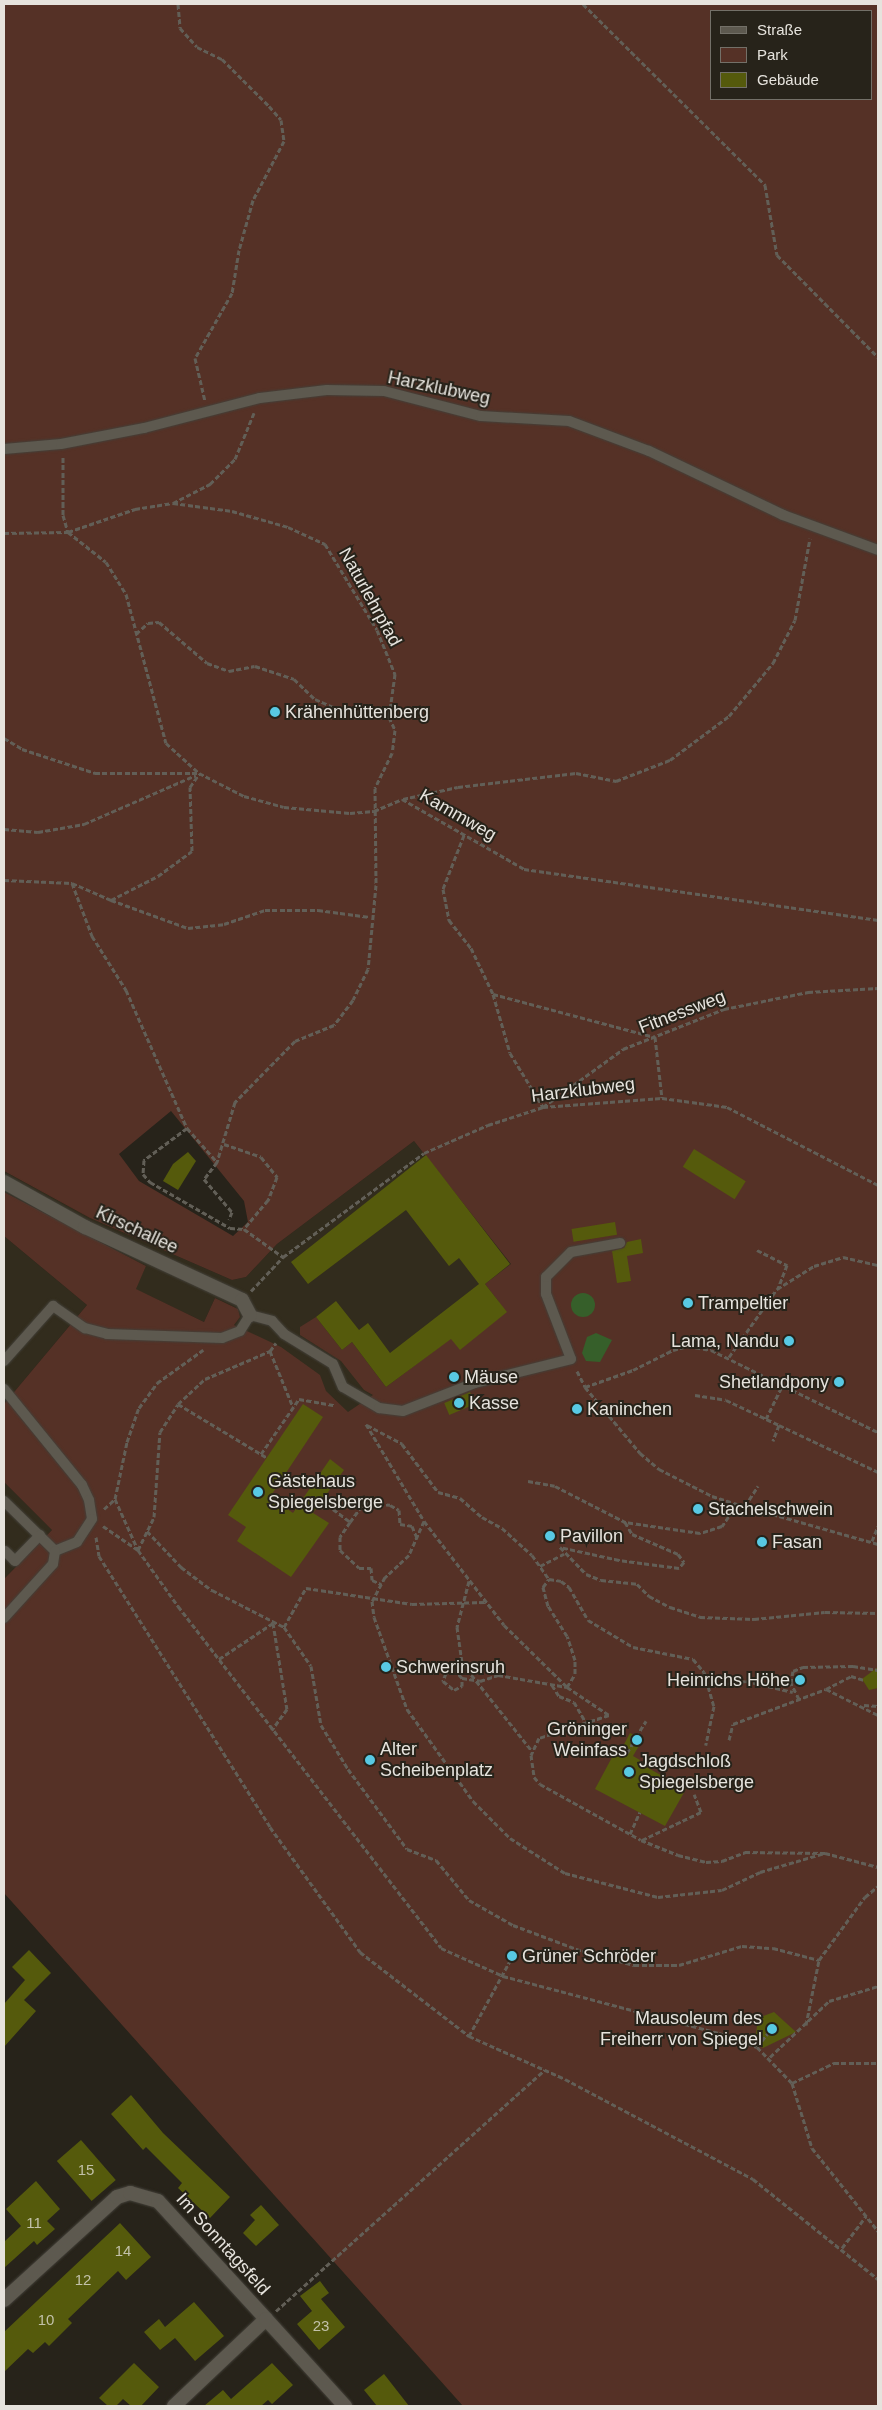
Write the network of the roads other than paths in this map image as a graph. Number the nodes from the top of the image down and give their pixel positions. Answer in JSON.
{"nodes":[{"id":1,"x":4,"y":450,"type":"edge"},
{"id":2,"x":878,"y":550,"type":"edge"},
{"id":3,"x":4,"y":1182,"type":"edge"},
{"id":4,"x":620,"y":1243,"type":"dead end"},
{"id":5,"x":250,"y":1315,"type":"junction"},
{"id":6,"x":4,"y":1360,"type":"edge"},
{"id":7,"x":4,"y":1389,"type":"edge"},
{"id":8,"x":6,"y":1505,"type":"edge"},
{"id":9,"x":40,"y":1535,"type":"junction"},
{"id":10,"x":5,"y":1551,"type":"dead end"},
{"id":11,"x":55,"y":1551,"type":"junction"},
{"id":12,"x":4,"y":1618,"type":"edge"},
{"id":13,"x":4,"y":2300,"type":"edge"},
{"id":14,"x":266,"y":2320,"type":"junction"},
{"id":15,"x":174,"y":2406,"type":"edge"},
{"id":16,"x":344,"y":2406,"type":"edge"}],
"edges":[{"from":1,"to":2,"type":"lane","name":"Harzklubweg"},
{"from":3,"to":5,"type":"street","name":"Kirschallee"},
{"from":4,"to":5,"type":"lane"},
{"from":5,"to":6,"type":"lane"},
{"from":7,"to":11,"type":"lane"},
{"from":8,"to":9,"type":"lane"},
{"from":9,"to":10,"type":"lane"},
{"from":9,"to":11,"type":"lane"},
{"from":11,"to":12,"type":"lane"},
{"from":13,"to":14,"type":"street","name":"Im Sonntagsfeld"},
{"from":14,"to":15,"type":"street","name":"Im Sonntagsfeld"},
{"from":14,"to":16,"type":"street"}]}
